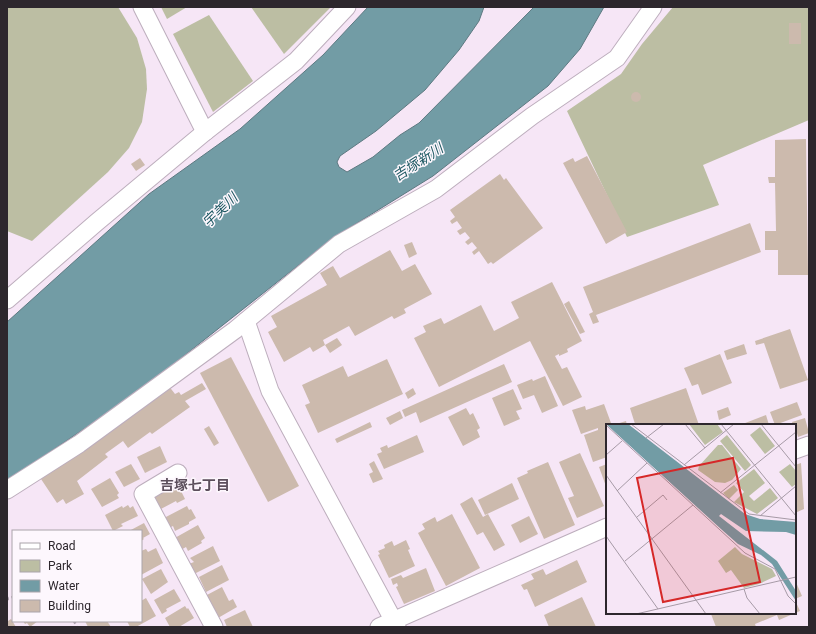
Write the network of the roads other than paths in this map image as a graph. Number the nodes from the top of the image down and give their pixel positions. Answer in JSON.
{"nodes":[{"id":1,"x":142,"y":7,"type":"edge"},
{"id":2,"x":347,"y":7,"type":"edge"},
{"id":3,"x":653,"y":7,"type":"edge"},
{"id":4,"x":205,"y":132,"type":"junction"},
{"id":5,"x":7,"y":300,"type":"edge"},
{"id":6,"x":246,"y":321,"type":"junction"},
{"id":7,"x":809,"y":445,"type":"edge"},
{"id":8,"x":796,"y":450,"type":"edge"},
{"id":9,"x":178,"y":473,"type":"dead end"},
{"id":10,"x":7,"y":490,"type":"edge"},
{"id":11,"x":606,"y":527,"type":"edge"},
{"id":12,"x":390,"y":625,"type":"edge"},
{"id":13,"x":214,"y":627,"type":"edge"}],
"edges":[{"from":1,"to":4,"type":"street"},
{"from":2,"to":4,"type":"street"},
{"from":3,"to":6,"type":"street"},
{"from":4,"to":5,"type":"street"},
{"from":6,"to":10,"type":"street"},
{"from":6,"to":12,"type":"street"},
{"from":7,"to":8,"type":"street"},
{"from":9,"to":13,"type":"street"},
{"from":11,"to":12,"type":"street"}]}
